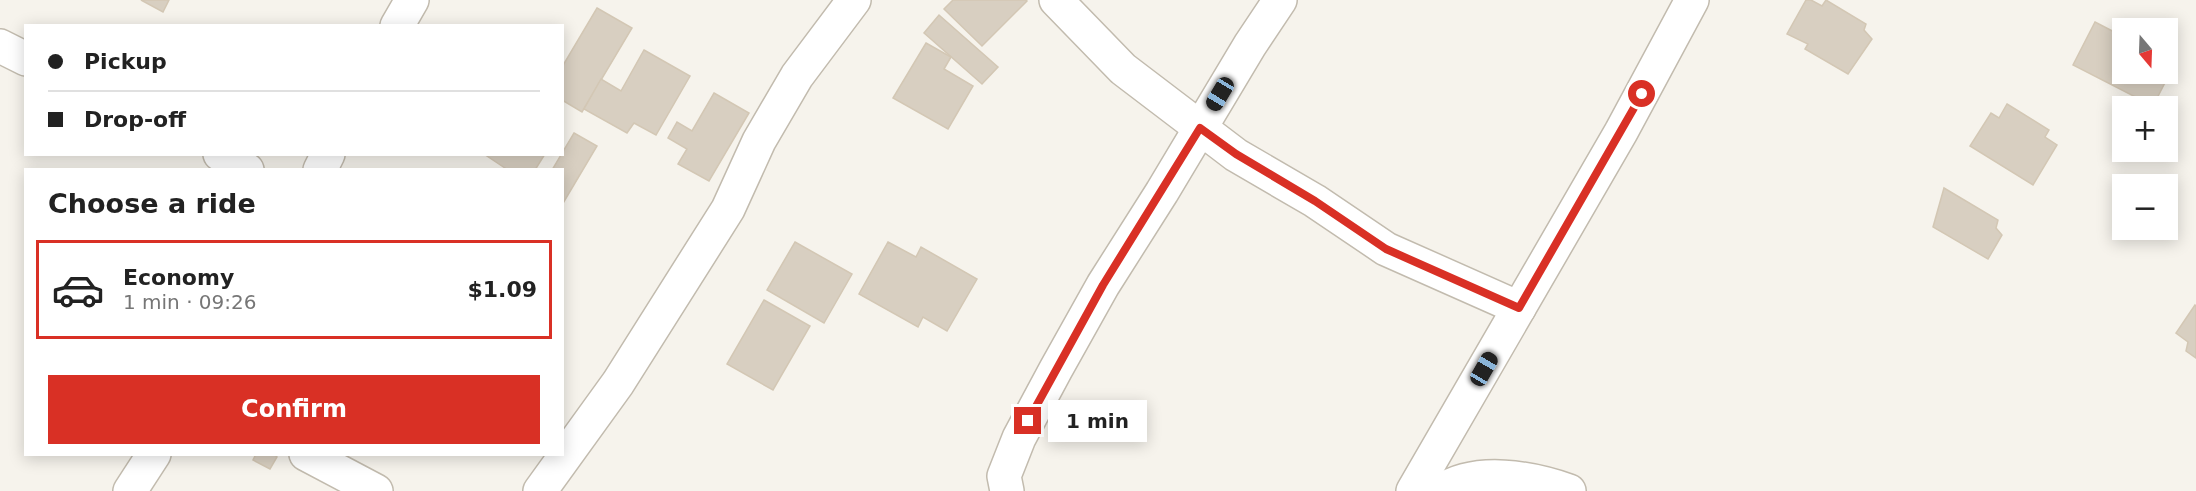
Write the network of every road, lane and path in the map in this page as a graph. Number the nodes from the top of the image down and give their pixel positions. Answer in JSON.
{"nodes":[{"id":1,"x":412,"y":0,"type":"edge"},
{"id":2,"x":854,"y":0,"type":"edge"},
{"id":3,"x":1056,"y":0,"type":"edge"},
{"id":4,"x":1280,"y":0,"type":"edge"},
{"id":5,"x":1692,"y":0,"type":"edge"},
{"id":6,"x":398,"y":24,"type":"edge"},
{"id":7,"x":0,"y":46,"type":"edge"},
{"id":8,"x":24,"y":59,"type":"edge"},
{"id":9,"x":1200,"y":128,"type":"junction"},
{"id":10,"x":223,"y":156,"type":"edge"},
{"id":11,"x":244,"y":168,"type":"edge"},
{"id":12,"x":1519,"y":308,"type":"junction"},
{"id":13,"x":153,"y":456,"type":"edge"},
{"id":14,"x":310,"y":456,"type":"edge"},
{"id":15,"x":130,"y":491,"type":"edge"},
{"id":16,"x":376,"y":491,"type":"edge"},
{"id":17,"x":540,"y":491,"type":"edge"},
{"id":18,"x":1007,"y":491,"type":"edge"},
{"id":19,"x":1413,"y":491,"type":"edge"},
{"id":20,"x":1441,"y":491,"type":"edge"},
{"id":21,"x":1569,"y":491,"type":"edge"}],
"edges":[{"from":1,"to":6,"type":"street"},
{"from":2,"to":17,"type":"street"},
{"from":3,"to":9,"type":"street"},
{"from":4,"to":9,"type":"street"},
{"from":5,"to":12,"type":"street"},
{"from":7,"to":8,"type":"street"},
{"from":9,"to":12,"type":"street"},
{"from":9,"to":18,"type":"street"},
{"from":10,"to":11,"type":"street"},
{"from":12,"to":19,"type":"street"},
{"from":13,"to":15,"type":"street"},
{"from":14,"to":16,"type":"street"},
{"from":20,"to":21,"type":"street"}]}
